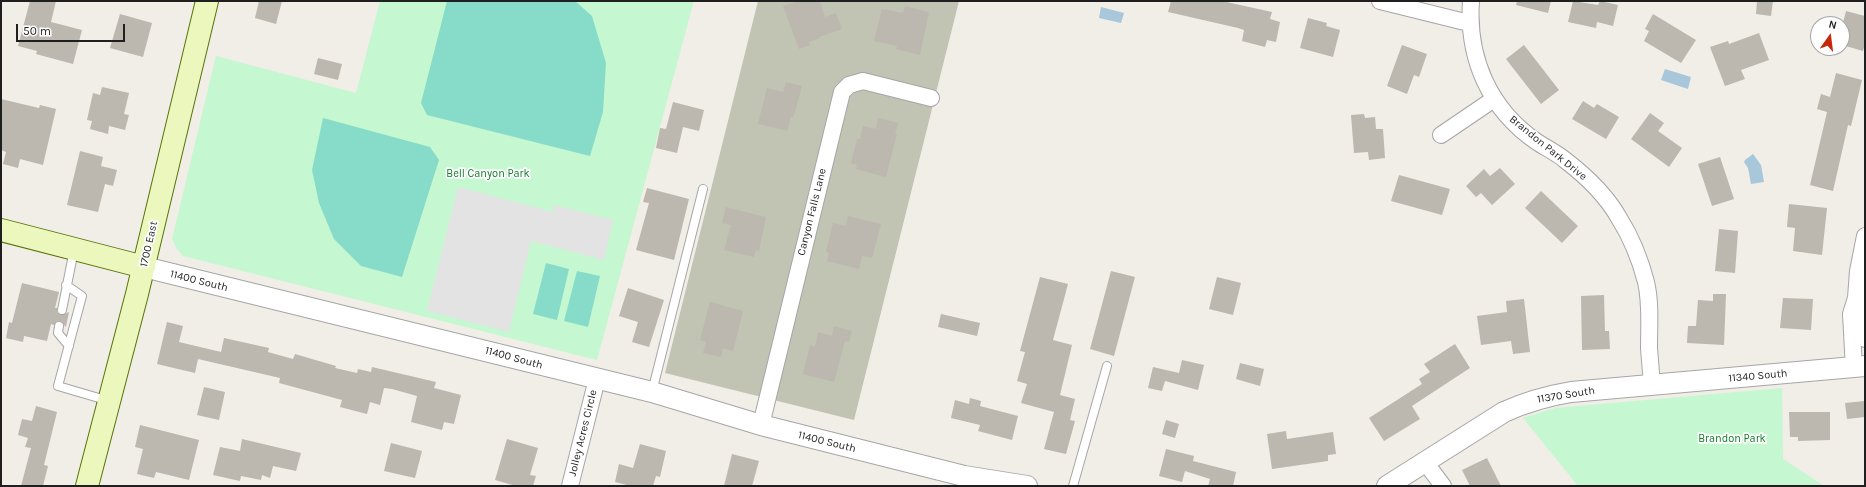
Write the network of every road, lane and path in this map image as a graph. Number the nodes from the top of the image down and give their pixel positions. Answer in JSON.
{"nodes":[{"id":1,"x":207,"y":1,"type":"edge"},
{"id":2,"x":1380,"y":1,"type":"edge"},
{"id":3,"x":1471,"y":1,"type":"edge"},
{"id":4,"x":1469,"y":23,"type":"junction"},
{"id":5,"x":931,"y":98,"type":"dead end"},
{"id":6,"x":1494,"y":99,"type":"junction"},
{"id":7,"x":1441,"y":135,"type":"dead end"},
{"id":8,"x":703,"y":189,"type":"dead end"},
{"id":9,"x":1,"y":230,"type":"edge"},
{"id":10,"x":1865,"y":236,"type":"edge"},
{"id":11,"x":74,"y":249,"type":"junction"},
{"id":12,"x":144,"y":267,"type":"junction"},
{"id":13,"x":66,"y":285,"type":"junction"},
{"id":14,"x":1856,"y":298,"type":"junction"},
{"id":15,"x":62,"y":310,"type":"dead end"},
{"id":16,"x":59,"y":326,"type":"dead end"},
{"id":17,"x":1865,"y":339,"type":"edge"},
{"id":18,"x":68,"y":346,"type":"junction"},
{"id":19,"x":1107,"y":366,"type":"dead end"},
{"id":20,"x":1860,"y":367,"type":"edge"},
{"id":21,"x":597,"y":379,"type":"junction"},
{"id":22,"x":1652,"y":385,"type":"junction"},
{"id":23,"x":652,"y":392,"type":"junction"},
{"id":24,"x":108,"y":401,"type":"junction"},
{"id":25,"x":761,"y":425,"type":"junction"},
{"id":26,"x":1425,"y":462,"type":"junction"},
{"id":27,"x":87,"y":486,"type":"edge"},
{"id":28,"x":570,"y":486,"type":"edge"},
{"id":29,"x":1027,"y":486,"type":"edge"},
{"id":30,"x":1073,"y":486,"type":"edge"},
{"id":31,"x":1387,"y":486,"type":"edge"},
{"id":32,"x":1442,"y":486,"type":"edge"}],
"edges":[{"from":1,"to":12,"type":"main road","name":"1700 East"},
{"from":2,"to":4,"type":"street"},
{"from":3,"to":4,"type":"street","name":"Brandon Park Drive"},
{"from":4,"to":6,"type":"street","name":"Brandon Park Drive"},
{"from":5,"to":25,"type":"street","name":"Canyon Falls Lane"},
{"from":6,"to":7,"type":"street"},
{"from":6,"to":22,"type":"street","name":"Brandon Park Drive"},
{"from":8,"to":23,"type":"lane"},
{"from":9,"to":11,"type":"main road","name":"11400 South"},
{"from":10,"to":14,"type":"street"},
{"from":11,"to":12,"type":"main road","name":"11400 South"},
{"from":11,"to":13,"type":"lane"},
{"from":12,"to":21,"type":"street","name":"11400 South"},
{"from":12,"to":24,"type":"main road","name":"1700 East"},
{"from":13,"to":15,"type":"lane"},
{"from":13,"to":18,"type":"lane"},
{"from":14,"to":17,"type":"street"},
{"from":14,"to":20,"type":"street"},
{"from":16,"to":18,"type":"lane"},
{"from":18,"to":24,"type":"lane"},
{"from":19,"to":30,"type":"lane"},
{"from":20,"to":22,"type":"street","name":"11340 South"},
{"from":21,"to":23,"type":"street","name":"11400 South"},
{"from":21,"to":28,"type":"street","name":"Jolley Acres Circle"},
{"from":22,"to":26,"type":"street","name":"11370 South"},
{"from":23,"to":25,"type":"street","name":"11400 South"},
{"from":24,"to":27,"type":"main road","name":"1700 East"},
{"from":25,"to":29,"type":"street","name":"11400 South"},
{"from":26,"to":31,"type":"street"},
{"from":26,"to":32,"type":"street"}]}
